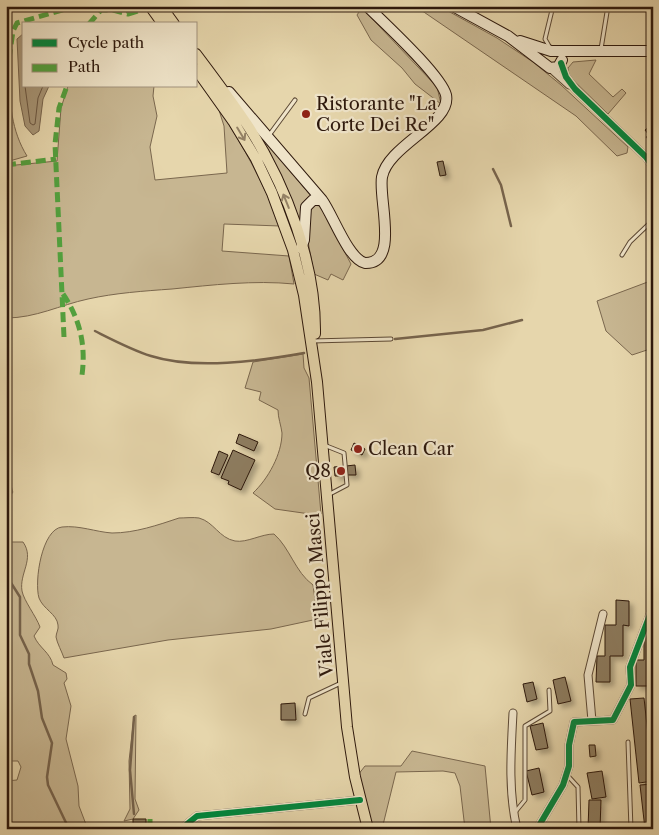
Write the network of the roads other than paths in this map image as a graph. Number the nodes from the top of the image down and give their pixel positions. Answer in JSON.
{"nodes":[{"id":1,"x":150,"y":6,"type":"edge"},
{"id":2,"x":161,"y":6,"type":"edge"},
{"id":3,"x":367,"y":6,"type":"edge"},
{"id":4,"x":453,"y":6,"type":"edge"},
{"id":5,"x":553,"y":6,"type":"edge"},
{"id":6,"x":608,"y":6,"type":"edge"},
{"id":7,"x":162,"y":22,"type":"edge"},
{"id":8,"x":173,"y":22,"type":"edge"},
{"id":9,"x":536,"y":51,"type":"junction"},
{"id":10,"x":653,"y":51,"type":"edge"},
{"id":11,"x":601,"y":52,"type":"junction"},
{"id":12,"x":198,"y":56,"type":"edge"},
{"id":13,"x":198,"y":56,"type":"edge"},
{"id":14,"x":556,"y":56,"type":"junction"},
{"id":15,"x":548,"y":66,"type":"junction"},
{"id":16,"x":198,"y":72,"type":"edge"},
{"id":17,"x":575,"y":89,"type":"junction"},
{"id":18,"x":214,"y":94,"type":"junction"},
{"id":19,"x":295,"y":100,"type":"dead end"},
{"id":20,"x":242,"y":118,"type":"junction"},
{"id":21,"x":268,"y":137,"type":"junction"},
{"id":22,"x":653,"y":167,"type":"edge"},
{"id":23,"x":322,"y":200,"type":"junction"},
{"id":24,"x":653,"y":220,"type":"edge"},
{"id":25,"x":302,"y":247,"type":"junction"},
{"id":26,"x":622,"y":255,"type":"dead end"},
{"id":27,"x":299,"y":270,"type":"junction"},
{"id":28,"x":391,"y":339,"type":"dead end"},
{"id":29,"x":313,"y":341,"type":"junction"},
{"id":30,"x":323,"y":444,"type":"junction"},
{"id":31,"x":328,"y":495,"type":"junction"},
{"id":32,"x":651,"y":612,"type":"dead end"},
{"id":33,"x":603,"y":614,"type":"dead end"},
{"id":34,"x":344,"y":682,"type":"junction"},
{"id":35,"x":549,"y":690,"type":"dead end"},
{"id":36,"x":513,"y":713,"type":"dead end"},
{"id":37,"x":304,"y":714,"type":"dead end"},
{"id":38,"x":592,"y":721,"type":"junction"},
{"id":39,"x":628,"y":742,"type":"dead end"},
{"id":40,"x":566,"y":775,"type":"junction"},
{"id":41,"x":360,"y":800,"type":"junction"},
{"id":42,"x":514,"y":814,"type":"junction"},
{"id":43,"x":186,"y":829,"type":"edge"},
{"id":44,"x":368,"y":829,"type":"edge"},
{"id":45,"x":518,"y":829,"type":"edge"},
{"id":46,"x":537,"y":829,"type":"edge"},
{"id":47,"x":579,"y":829,"type":"edge"},
{"id":48,"x":631,"y":829,"type":"edge"}],
"edges":[{"from":1,"to":7,"type":"main road"},
{"from":2,"to":8,"type":"main road"},
{"from":3,"to":23,"type":"main road"},
{"from":4,"to":9,"type":"main road"},
{"from":5,"to":14,"type":"lane"},
{"from":6,"to":11,"type":"lane"},
{"from":9,"to":14,"type":"main road"},
{"from":9,"to":15,"type":"main road"},
{"from":10,"to":11,"type":"main road"},
{"from":11,"to":14,"type":"main road"},
{"from":12,"to":20,"type":"main road","name":"Viale Filippo Masci"},
{"from":13,"to":21,"type":"main road"},
{"from":14,"to":15,"type":"main road"},
{"from":14,"to":15,"type":"main road"},
{"from":14,"to":17,"type":"street"},
{"from":15,"to":17,"type":"street"},
{"from":16,"to":18,"type":"main road","name":"Viale Filippo Masci"},
{"from":17,"to":22,"type":"street"},
{"from":18,"to":20,"type":"main road","name":"Viale Filippo Masci"},
{"from":18,"to":27,"type":"main road","name":"Viale Filippo Masci","one_way":true},
{"from":19,"to":21,"type":"lane"},
{"from":20,"to":21,"type":"main road"},
{"from":25,"to":20,"type":"main road","name":"Viale Filippo Masci","one_way":true},
{"from":21,"to":23,"type":"main road"},
{"from":23,"to":25,"type":"main road"},
{"from":24,"to":26,"type":"lane"},
{"from":25,"to":27,"type":"main road","name":"Viale Filippo Masci"},
{"from":25,"to":29,"type":"main road","name":"Viale Filippo Masci"},
{"from":27,"to":29,"type":"main road","name":"Viale Filippo Masci"},
{"from":28,"to":29,"type":"lane"},
{"from":29,"to":30,"type":"main road","name":"Viale Filippo Masci"},
{"from":30,"to":31,"type":"main road","name":"Viale Filippo Masci"},
{"from":30,"to":31,"type":"lane"},
{"from":31,"to":34,"type":"main road","name":"Viale Filippo Masci"},
{"from":32,"to":38,"type":"street"},
{"from":33,"to":38,"type":"street"},
{"from":34,"to":37,"type":"lane"},
{"from":34,"to":41,"type":"main road","name":"Viale Filippo Masci"},
{"from":35,"to":42,"type":"lane"},
{"from":36,"to":42,"type":"street"},
{"from":38,"to":40,"type":"street"},
{"from":39,"to":48,"type":"lane"},
{"from":40,"to":46,"type":"street"},
{"from":40,"to":47,"type":"lane"},
{"from":41,"to":43,"type":"street"},
{"from":41,"to":44,"type":"main road","name":"Viale Filippo Masci"},
{"from":42,"to":45,"type":"street"}]}
